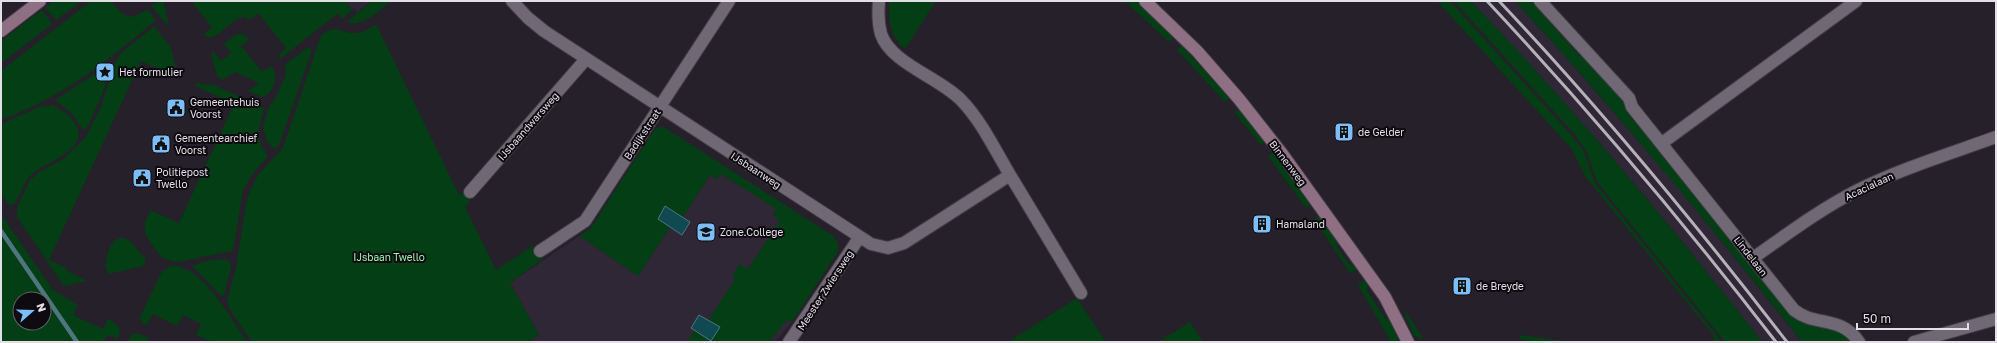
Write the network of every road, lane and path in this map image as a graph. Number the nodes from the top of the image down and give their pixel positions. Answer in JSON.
{"nodes":[{"id":1,"x":40,"y":1,"type":"edge"},
{"id":2,"x":512,"y":1,"type":"edge"},
{"id":3,"x":729,"y":1,"type":"edge"},
{"id":4,"x":879,"y":1,"type":"edge"},
{"id":5,"x":1145,"y":1,"type":"edge"},
{"id":6,"x":1540,"y":1,"type":"edge"},
{"id":7,"x":1856,"y":1,"type":"edge"},
{"id":8,"x":1,"y":31,"type":"edge"},
{"id":9,"x":586,"y":59,"type":"junction"},
{"id":10,"x":660,"y":106,"type":"junction"},
{"id":11,"x":1996,"y":138,"type":"edge"},
{"id":12,"x":1662,"y":143,"type":"junction"},
{"id":13,"x":1010,"y":175,"type":"junction"},
{"id":14,"x":470,"y":192,"type":"dead end"},
{"id":15,"x":859,"y":238,"type":"junction"},
{"id":16,"x":540,"y":251,"type":"dead end"},
{"id":17,"x":1753,"y":258,"type":"junction"},
{"id":18,"x":1081,"y":293,"type":"dead end"},
{"id":19,"x":1996,"y":319,"type":"edge"},
{"id":20,"x":789,"y":342,"type":"edge"},
{"id":21,"x":1408,"y":342,"type":"edge"},
{"id":22,"x":1859,"y":342,"type":"edge"},
{"id":23,"x":1914,"y":342,"type":"edge"}],
"edges":[{"from":1,"to":8,"type":"street"},
{"from":2,"to":9,"type":"street","name":"IJsbaanweg"},
{"from":3,"to":10,"type":"street","name":"Badijkstraat"},
{"from":4,"to":13,"type":"street"},
{"from":5,"to":21,"type":"street","name":"Binnenweg"},
{"from":6,"to":12,"type":"street","name":"Lindelaan"},
{"from":7,"to":12,"type":"street"},
{"from":9,"to":10,"type":"street","name":"IJsbaanweg"},
{"from":9,"to":14,"type":"street","name":"IJsbaandwarsweg"},
{"from":10,"to":15,"type":"street","name":"IJsbaanweg"},
{"from":10,"to":16,"type":"street","name":"Badijkstraat"},
{"from":11,"to":17,"type":"street","name":"Acacialaan"},
{"from":12,"to":17,"type":"street","name":"Lindelaan"},
{"from":13,"to":15,"type":"street","name":"IJsbaanweg"},
{"from":13,"to":18,"type":"street"},
{"from":15,"to":20,"type":"street","name":"Meester Zwiersweg"},
{"from":17,"to":22,"type":"street","name":"Lindelaan"},
{"from":19,"to":23,"type":"street"}]}
